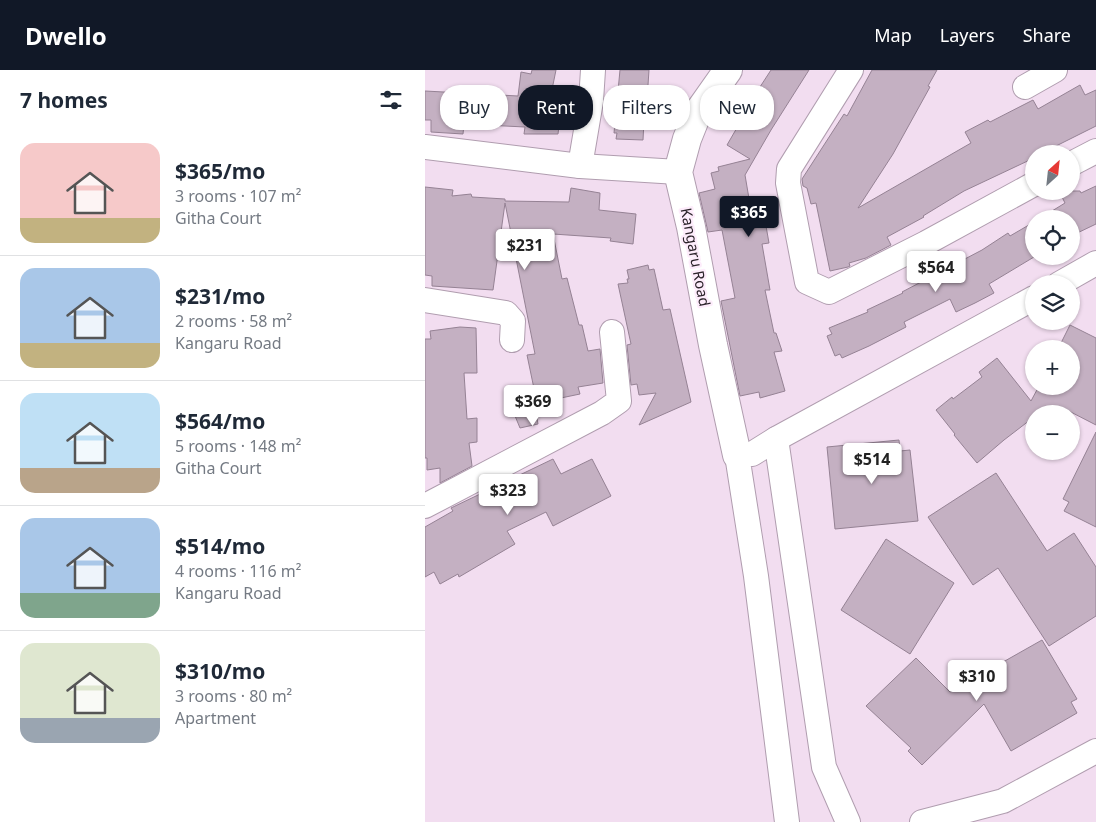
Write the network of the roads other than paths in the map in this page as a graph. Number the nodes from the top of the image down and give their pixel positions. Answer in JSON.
{"nodes":[{"id":1,"x":593,"y":70,"type":"edge"},
{"id":2,"x":728,"y":70,"type":"edge"},
{"id":3,"x":851,"y":70,"type":"edge"},
{"id":4,"x":1055,"y":70,"type":"edge"},
{"id":5,"x":1025,"y":87,"type":"dead end"},
{"id":6,"x":425,"y":147,"type":"edge"},
{"id":7,"x":1096,"y":151,"type":"edge"},
{"id":8,"x":1080,"y":159,"type":"edge"},
{"id":9,"x":580,"y":166,"type":"junction"},
{"id":10,"x":678,"y":172,"type":"junction"},
{"id":11,"x":1025,"y":189,"type":"edge"},
{"id":12,"x":1096,"y":263,"type":"edge"},
{"id":13,"x":1075,"y":275,"type":"edge"},
{"id":14,"x":425,"y":300,"type":"edge"},
{"id":15,"x":1025,"y":303,"type":"edge"},
{"id":16,"x":612,"y":332,"type":"dead end"},
{"id":17,"x":512,"y":340,"type":"dead end"},
{"id":18,"x":776,"y":439,"type":"junction"},
{"id":19,"x":737,"y":455,"type":"junction"},
{"id":20,"x":425,"y":506,"type":"edge"},
{"id":21,"x":1096,"y":752,"type":"edge"},
{"id":22,"x":787,"y":822,"type":"edge"},
{"id":23,"x":848,"y":822,"type":"edge"},
{"id":24,"x":922,"y":822,"type":"edge"}],
"edges":[{"from":1,"to":9,"type":"street"},
{"from":2,"to":10,"type":"street","name":"Kangaru Road"},
{"from":3,"to":11,"type":"street"},
{"from":4,"to":5,"type":"street"},
{"from":6,"to":9,"type":"street"},
{"from":7,"to":8,"type":"street"},
{"from":9,"to":10,"type":"street"},
{"from":10,"to":19,"type":"street","name":"Kangaru Road"},
{"from":12,"to":13,"type":"street"},
{"from":14,"to":17,"type":"street"},
{"from":15,"to":18,"type":"street"},
{"from":16,"to":20,"type":"street"},
{"from":18,"to":19,"type":"street"},
{"from":18,"to":23,"type":"street"},
{"from":19,"to":22,"type":"street"},
{"from":21,"to":24,"type":"street"}]}
